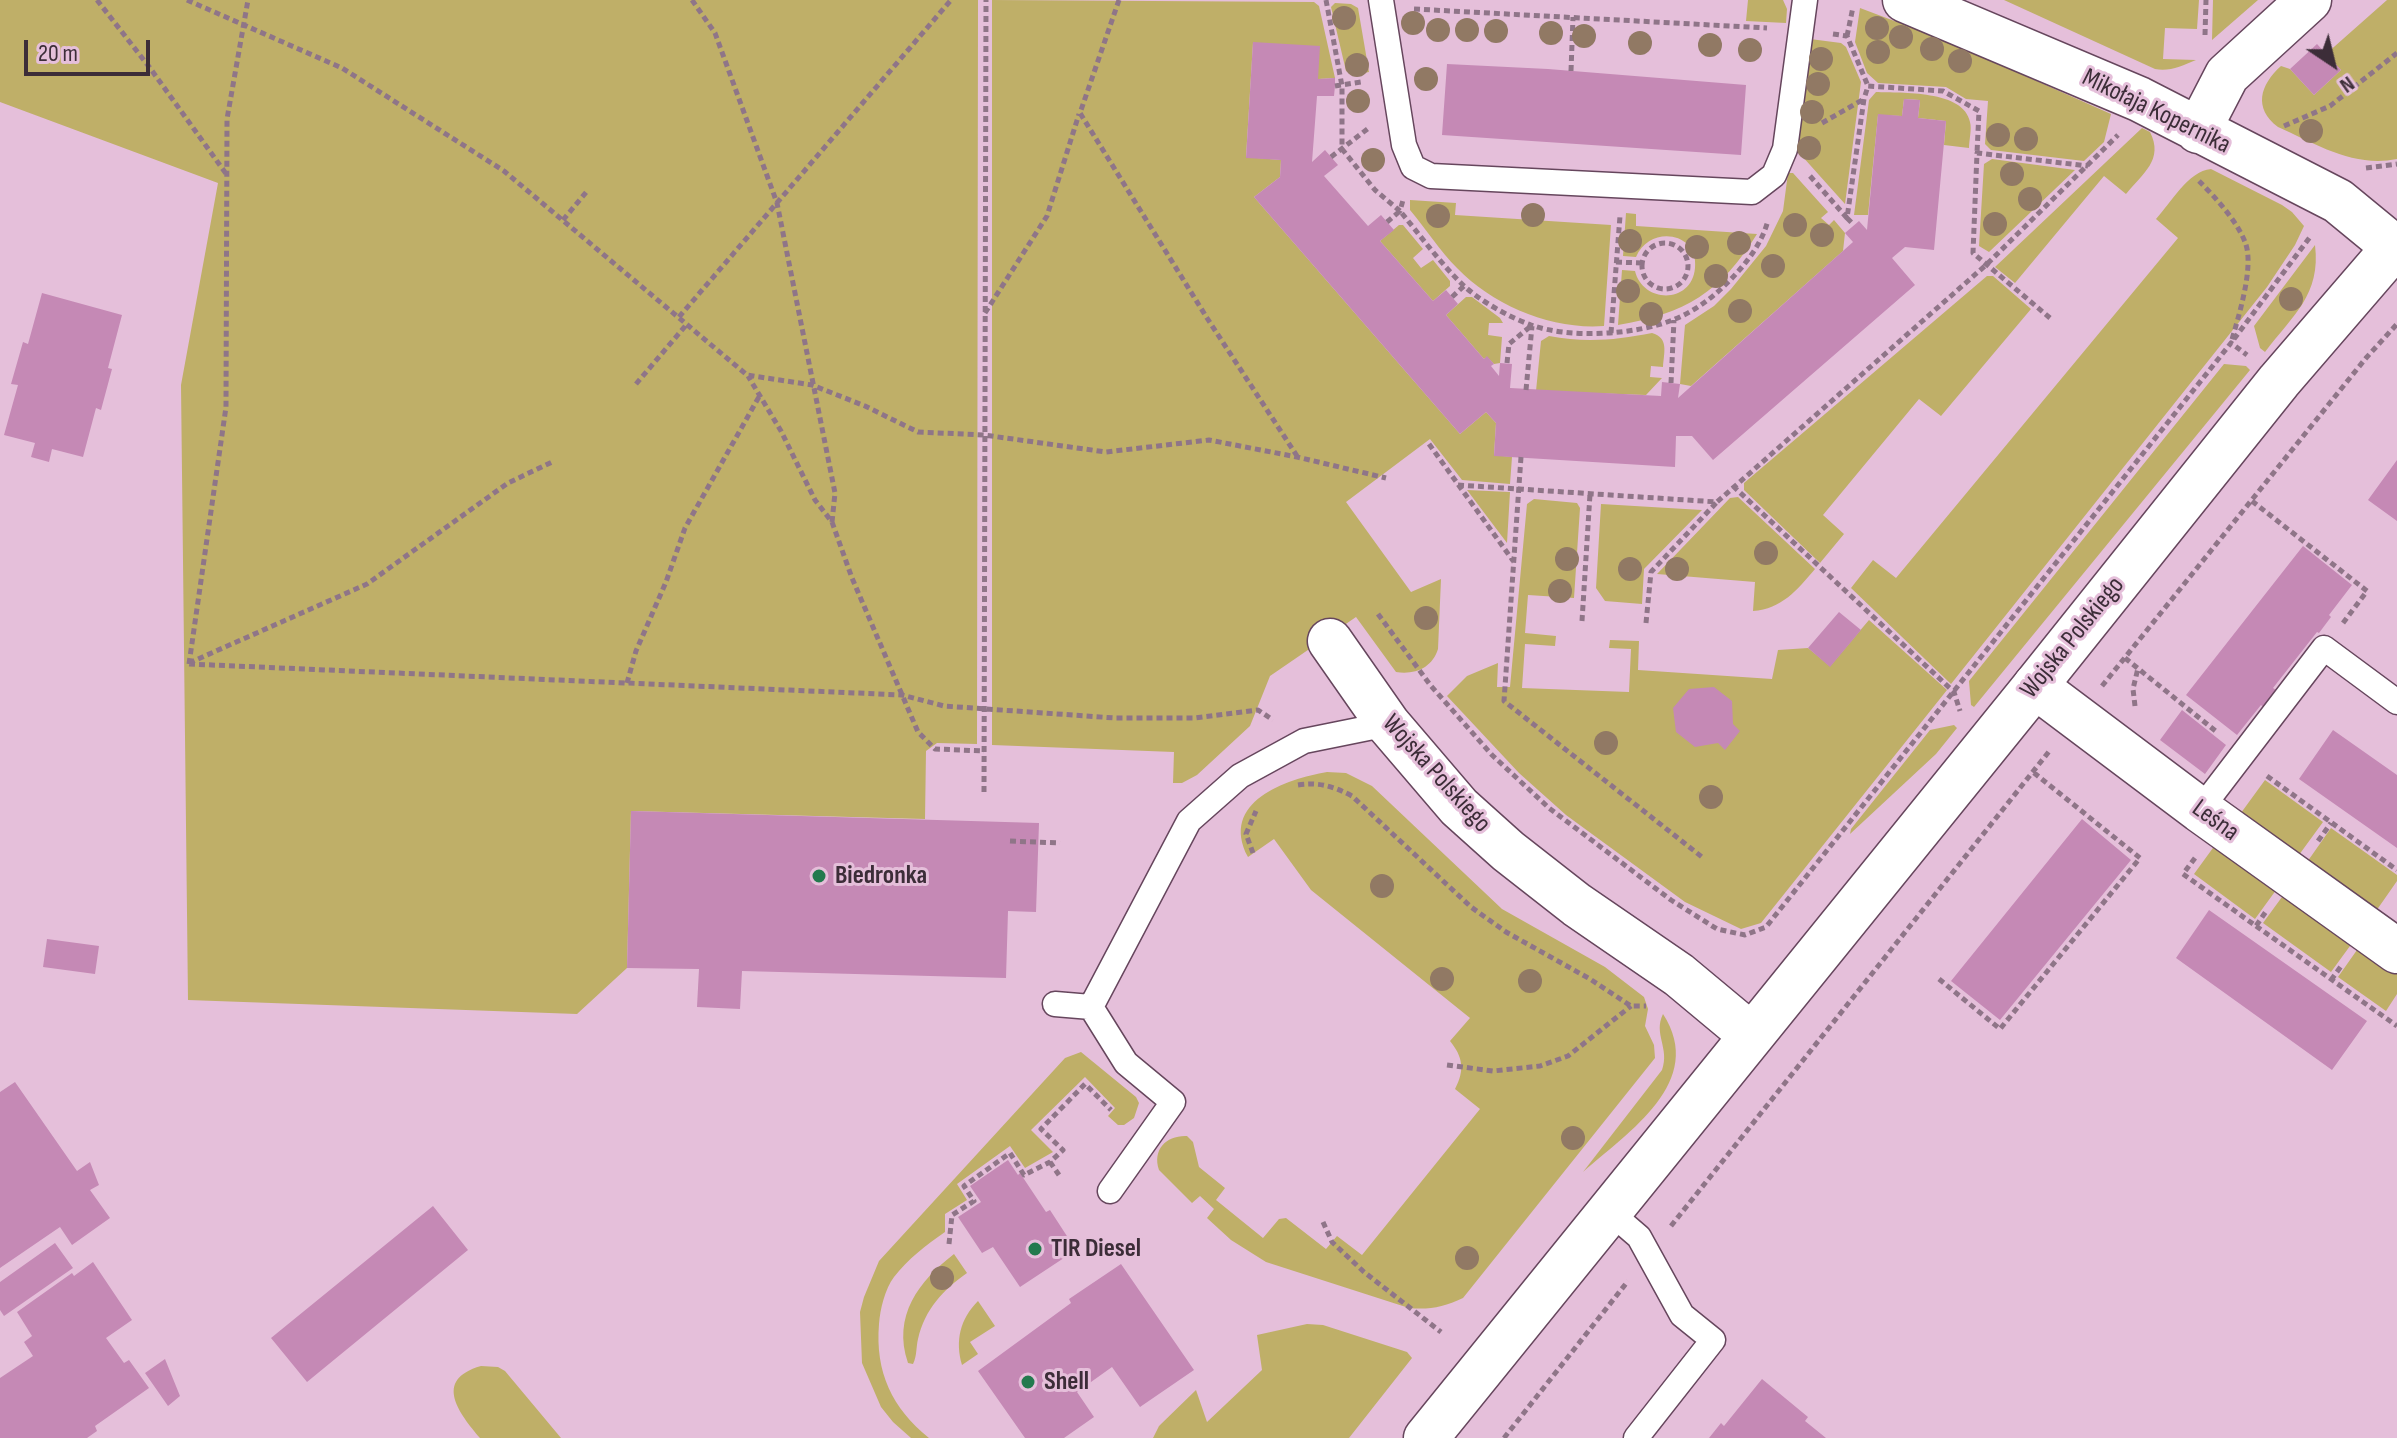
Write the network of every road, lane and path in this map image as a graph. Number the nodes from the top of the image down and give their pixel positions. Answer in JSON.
{"nodes":[{"id":1,"x":97,"y":0,"type":"edge"},
{"id":2,"x":187,"y":0,"type":"edge"},
{"id":3,"x":248,"y":0,"type":"edge"},
{"id":4,"x":692,"y":0,"type":"edge"},
{"id":5,"x":951,"y":0,"type":"edge"},
{"id":6,"x":986,"y":0,"type":"edge"},
{"id":7,"x":1119,"y":0,"type":"edge"},
{"id":8,"x":1326,"y":0,"type":"edge"},
{"id":9,"x":1805,"y":0,"type":"edge"},
{"id":10,"x":1905,"y":0,"type":"edge"},
{"id":11,"x":2206,"y":0,"type":"edge"},
{"id":12,"x":2309,"y":0,"type":"edge"},
{"id":13,"x":1381,"y":2,"type":"edge"},
{"id":14,"x":1853,"y":7,"type":"dead end"},
{"id":15,"x":1573,"y":17,"type":"junction"},
{"id":16,"x":243,"y":23,"type":"junction"},
{"id":17,"x":1802,"y":30,"type":"junction"},
{"id":18,"x":1847,"y":36,"type":"junction"},
{"id":19,"x":2205,"y":42,"type":"dead end"},
{"id":20,"x":2397,"y":53,"type":"edge"},
{"id":21,"x":1571,"y":71,"type":"dead end"},
{"id":22,"x":1868,"y":86,"type":"junction"},
{"id":23,"x":1080,"y":113,"type":"junction"},
{"id":24,"x":2125,"y":127,"type":"dead end"},
{"id":25,"x":2198,"y":131,"type":"junction"},
{"id":26,"x":2272,"y":131,"type":"dead end"},
{"id":27,"x":1785,"y":149,"type":"junction"},
{"id":28,"x":1977,"y":153,"type":"junction"},
{"id":29,"x":2397,"y":164,"type":"edge"},
{"id":30,"x":1413,"y":167,"type":"junction"},
{"id":31,"x":2089,"y":167,"type":"junction"},
{"id":32,"x":2363,"y":169,"type":"dead end"},
{"id":33,"x":227,"y":175,"type":"junction"},
{"id":34,"x":1774,"y":175,"type":"junction"},
{"id":35,"x":2197,"y":179,"type":"dead end"},
{"id":36,"x":1622,"y":186,"type":"junction"},
{"id":37,"x":588,"y":190,"type":"dead end"},
{"id":38,"x":777,"y":203,"type":"junction"},
{"id":39,"x":1400,"y":211,"type":"junction"},
{"id":40,"x":1847,"y":218,"type":"junction"},
{"id":41,"x":563,"y":220,"type":"junction"},
{"id":42,"x":1387,"y":222,"type":"dead end"},
{"id":43,"x":1854,"y":225,"type":"dead end"},
{"id":44,"x":2310,"y":237,"type":"dead end"},
{"id":45,"x":2396,"y":245,"type":"edge"},
{"id":46,"x":1616,"y":262,"type":"junction"},
{"id":47,"x":1642,"y":263,"type":"junction"},
{"id":48,"x":1986,"y":265,"type":"junction"},
{"id":49,"x":1464,"y":286,"type":"junction"},
{"id":50,"x":1452,"y":297,"type":"dead end"},
{"id":51,"x":985,"y":313,"type":"junction"},
{"id":52,"x":679,"y":317,"type":"junction"},
{"id":53,"x":2050,"y":318,"type":"dead end"},
{"id":54,"x":1674,"y":320,"type":"junction"},
{"id":55,"x":687,"y":324,"type":"junction"},
{"id":56,"x":2397,"y":324,"type":"edge"},
{"id":57,"x":1532,"y":326,"type":"junction"},
{"id":58,"x":1611,"y":333,"type":"junction"},
{"id":59,"x":2231,"y":343,"type":"junction"},
{"id":60,"x":2254,"y":360,"type":"dead end"},
{"id":61,"x":1507,"y":363,"type":"dead end"},
{"id":62,"x":747,"y":375,"type":"junction"},
{"id":63,"x":1671,"y":383,"type":"dead end"},
{"id":64,"x":636,"y":384,"type":"dead end"},
{"id":65,"x":812,"y":385,"type":"junction"},
{"id":66,"x":1526,"y":390,"type":"dead end"},
{"id":67,"x":760,"y":395,"type":"junction"},
{"id":68,"x":984,"y":435,"type":"junction"},
{"id":69,"x":1429,"y":444,"type":"dead end"},
{"id":70,"x":1297,"y":457,"type":"junction"},
{"id":71,"x":1521,"y":457,"type":"dead end"},
{"id":72,"x":552,"y":462,"type":"dead end"},
{"id":73,"x":1386,"y":478,"type":"dead end"},
{"id":74,"x":1458,"y":485,"type":"junction"},
{"id":75,"x":1733,"y":486,"type":"junction"},
{"id":76,"x":1518,"y":488,"type":"junction"},
{"id":77,"x":1590,"y":494,"type":"junction"},
{"id":78,"x":2252,"y":501,"type":"junction"},
{"id":79,"x":1717,"y":502,"type":"junction"},
{"id":80,"x":832,"y":522,"type":"junction"},
{"id":81,"x":1514,"y":562,"type":"junction"},
{"id":82,"x":1378,"y":614,"type":"dead end"},
{"id":83,"x":1582,"y":621,"type":"dead end"},
{"id":84,"x":1646,"y":623,"type":"dead end"},
{"id":85,"x":1330,"y":641,"type":"dead end"},
{"id":86,"x":2324,"y":648,"type":"junction"},
{"id":87,"x":189,"y":664,"type":"junction"},
{"id":88,"x":627,"y":683,"type":"junction"},
{"id":89,"x":2035,"y":686,"type":"junction"},
{"id":90,"x":1954,"y":692,"type":"junction"},
{"id":91,"x":2097,"y":693,"type":"dead end"},
{"id":92,"x":902,"y":695,"type":"junction"},
{"id":93,"x":2397,"y":702,"type":"edge"},
{"id":94,"x":984,"y":709,"type":"junction"},
{"id":95,"x":1962,"y":715,"type":"dead end"},
{"id":96,"x":1388,"y":724,"type":"junction"},
{"id":97,"x":2059,"y":739,"type":"dead end"},
{"id":98,"x":1304,"y":741,"type":"junction"},
{"id":99,"x":984,"y":751,"type":"junction"},
{"id":100,"x":2033,"y":772,"type":"junction"},
{"id":101,"x":1295,"y":786,"type":"dead end"},
{"id":102,"x":984,"y":792,"type":"dead end"},
{"id":103,"x":1263,"y":806,"type":"dead end"},
{"id":104,"x":2200,"y":810,"type":"junction"},
{"id":105,"x":1010,"y":841,"type":"dead end"},
{"id":106,"x":1060,"y":843,"type":"dead end"},
{"id":107,"x":1253,"y":853,"type":"dead end"},
{"id":108,"x":1702,"y":857,"type":"dead end"},
{"id":109,"x":2256,"y":926,"type":"dead end"},
{"id":110,"x":2397,"y":951,"type":"edge"},
{"id":111,"x":1939,"y":979,"type":"dead end"},
{"id":112,"x":1055,"y":1004,"type":"dead end"},
{"id":113,"x":1631,"y":1006,"type":"junction"},
{"id":114,"x":1091,"y":1007,"type":"junction"},
{"id":115,"x":1655,"y":1007,"type":"dead end"},
{"id":116,"x":2397,"y":1026,"type":"edge"},
{"id":117,"x":1751,"y":1035,"type":"junction"},
{"id":118,"x":1447,"y":1065,"type":"dead end"},
{"id":119,"x":1111,"y":1110,"type":"dead end"},
{"id":120,"x":1050,"y":1162,"type":"junction"},
{"id":121,"x":1059,"y":1175,"type":"dead end"},
{"id":122,"x":1110,"y":1191,"type":"dead end"},
{"id":123,"x":1610,"y":1212,"type":"junction"},
{"id":124,"x":1323,"y":1222,"type":"dead end"},
{"id":125,"x":949,"y":1244,"type":"dead end"},
{"id":126,"x":1649,"y":1254,"type":"junction"},
{"id":127,"x":1441,"y":1332,"type":"dead end"},
{"id":128,"x":1426,"y":1438,"type":"edge"},
{"id":129,"x":1504,"y":1438,"type":"edge"},
{"id":130,"x":1636,"y":1438,"type":"edge"}],
"edges":[{"from":1,"to":33,"type":"path"},
{"from":2,"to":16,"type":"path"},
{"from":3,"to":16,"type":"path"},
{"from":4,"to":38,"type":"path"},
{"from":5,"to":38,"type":"path"},
{"from":6,"to":51,"type":"path"},
{"from":7,"to":23,"type":"path"},
{"from":8,"to":39,"type":"path"},
{"from":9,"to":17,"type":"lane"},
{"from":10,"to":25,"type":"street","name":"Mikołaja Kopernika"},
{"from":11,"to":19,"type":"path"},
{"from":12,"to":25,"type":"street"},
{"from":13,"to":15,"type":"path"},
{"from":13,"to":30,"type":"lane"},
{"from":14,"to":18,"type":"path"},
{"from":15,"to":17,"type":"path"},
{"from":15,"to":21,"type":"path"},
{"from":16,"to":33,"type":"path"},
{"from":16,"to":41,"type":"path"},
{"from":17,"to":18,"type":"path"},
{"from":17,"to":27,"type":"lane"},
{"from":18,"to":22,"type":"path"},
{"from":20,"to":26,"type":"path"},
{"from":22,"to":28,"type":"path"},
{"from":22,"to":40,"type":"path"},
{"from":23,"to":51,"type":"path"},
{"from":23,"to":70,"type":"path"},
{"from":24,"to":31,"type":"path"},
{"from":25,"to":45,"type":"street","name":"Mikołaja Kopernika"},
{"from":27,"to":34,"type":"lane"},
{"from":27,"to":40,"type":"path"},
{"from":28,"to":31,"type":"path"},
{"from":28,"to":48,"type":"path"},
{"from":29,"to":32,"type":"path"},
{"from":30,"to":36,"type":"lane"},
{"from":30,"to":39,"type":"path"},
{"from":31,"to":48,"type":"path"},
{"from":33,"to":87,"type":"path"},
{"from":34,"to":36,"type":"lane"},
{"from":34,"to":54,"type":"path"},
{"from":35,"to":59,"type":"path"},
{"from":36,"to":46,"type":"path"},
{"from":37,"to":41,"type":"path"},
{"from":38,"to":52,"type":"path"},
{"from":38,"to":65,"type":"path"},
{"from":39,"to":42,"type":"path"},
{"from":39,"to":49,"type":"path"},
{"from":40,"to":43,"type":"path"},
{"from":41,"to":52,"type":"path"},
{"from":44,"to":59,"type":"path"},
{"from":45,"to":89,"type":"street","name":"Wojska Polskiego"},
{"from":46,"to":47,"type":"path"},
{"from":46,"to":58,"type":"path"},
{"from":47,"to":47,"type":"path"},
{"from":48,"to":53,"type":"path"},
{"from":48,"to":75,"type":"path"},
{"from":49,"to":50,"type":"path"},
{"from":49,"to":57,"type":"path"},
{"from":51,"to":68,"type":"path"},
{"from":52,"to":55,"type":"path"},
{"from":54,"to":58,"type":"path"},
{"from":54,"to":63,"type":"path"},
{"from":55,"to":62,"type":"path"},
{"from":55,"to":64,"type":"path"},
{"from":56,"to":78,"type":"path"},
{"from":57,"to":58,"type":"path"},
{"from":57,"to":61,"type":"path"},
{"from":57,"to":66,"type":"path"},
{"from":59,"to":60,"type":"path"},
{"from":59,"to":90,"type":"path"},
{"from":62,"to":65,"type":"path"},
{"from":62,"to":67,"type":"path"},
{"from":65,"to":68,"type":"path"},
{"from":65,"to":80,"type":"path"},
{"from":67,"to":80,"type":"path"},
{"from":67,"to":88,"type":"path"},
{"from":68,"to":70,"type":"path"},
{"from":68,"to":94,"type":"path"},
{"from":69,"to":74,"type":"path"},
{"from":70,"to":73,"type":"path"},
{"from":71,"to":76,"type":"path"},
{"from":72,"to":87,"type":"path"},
{"from":74,"to":76,"type":"path"},
{"from":74,"to":81,"type":"path"},
{"from":75,"to":79,"type":"path"},
{"from":75,"to":90,"type":"path"},
{"from":76,"to":77,"type":"path"},
{"from":76,"to":81,"type":"path"},
{"from":77,"to":79,"type":"path"},
{"from":77,"to":83,"type":"path"},
{"from":78,"to":86,"type":"path"},
{"from":78,"to":91,"type":"path"},
{"from":79,"to":84,"type":"path"},
{"from":80,"to":92,"type":"path"},
{"from":81,"to":108,"type":"path"},
{"from":82,"to":90,"type":"path"},
{"from":85,"to":96,"type":"street","name":"Wojska Polskiego"},
{"from":86,"to":93,"type":"lane"},
{"from":86,"to":104,"type":"lane"},
{"from":87,"to":88,"type":"path"},
{"from":88,"to":92,"type":"path"},
{"from":89,"to":104,"type":"street","name":"Leśna"},
{"from":89,"to":117,"type":"street","name":"Wojska Polskiego"},
{"from":90,"to":95,"type":"path"},
{"from":92,"to":94,"type":"path"},
{"from":92,"to":99,"type":"path"},
{"from":94,"to":98,"type":"path"},
{"from":94,"to":99,"type":"path"},
{"from":96,"to":98,"type":"lane"},
{"from":96,"to":117,"type":"street","name":"Wojska Polskiego"},
{"from":97,"to":100,"type":"path"},
{"from":98,"to":114,"type":"lane"},
{"from":99,"to":102,"type":"path"},
{"from":100,"to":111,"type":"path"},
{"from":100,"to":126,"type":"path"},
{"from":101,"to":113,"type":"path"},
{"from":103,"to":107,"type":"path"},
{"from":104,"to":110,"type":"street","name":"Leśna"},
{"from":105,"to":106,"type":"path"},
{"from":109,"to":116,"type":"path"},
{"from":112,"to":114,"type":"lane"},
{"from":113,"to":115,"type":"path"},
{"from":113,"to":118,"type":"path"},
{"from":114,"to":122,"type":"lane"},
{"from":117,"to":123,"type":"street","name":"Wojska Polskiego"},
{"from":119,"to":120,"type":"path"},
{"from":120,"to":121,"type":"path"},
{"from":120,"to":125,"type":"path"},
{"from":123,"to":126,"type":"lane"},
{"from":123,"to":128,"type":"street","name":"Wojska Polskiego"},
{"from":124,"to":127,"type":"path"},
{"from":126,"to":129,"type":"path"},
{"from":126,"to":130,"type":"lane"}]}
